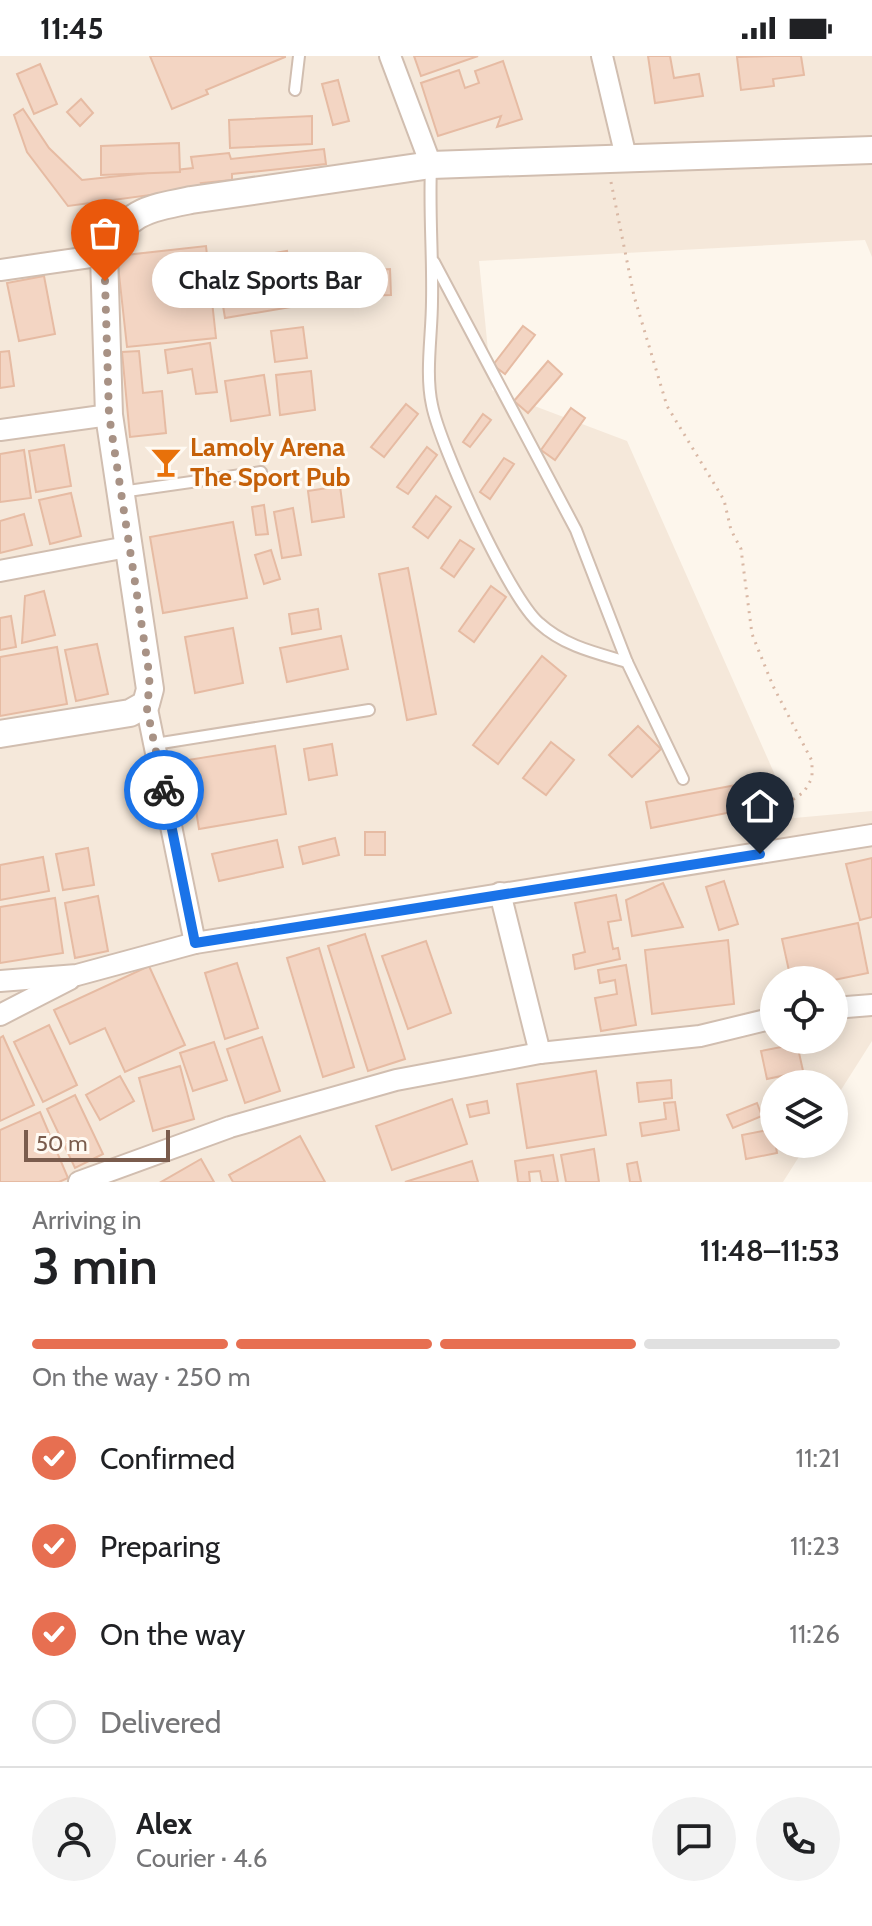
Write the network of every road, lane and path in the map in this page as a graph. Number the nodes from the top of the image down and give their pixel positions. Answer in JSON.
{"nodes":[{"id":1,"x":299,"y":56,"type":"edge"},
{"id":2,"x":390,"y":56,"type":"edge"},
{"id":3,"x":602,"y":56,"type":"edge"},
{"id":4,"x":295,"y":90,"type":"dead end"},
{"id":5,"x":872,"y":150,"type":"edge"},
{"id":6,"x":616,"y":157,"type":"junction"},
{"id":7,"x":431,"y":165,"type":"junction"},
{"id":8,"x":104,"y":255,"type":"junction"},
{"id":9,"x":433,"y":260,"type":"junction"},
{"id":10,"x":0,"y":270,"type":"edge"},
{"id":11,"x":109,"y":415,"type":"junction"},
{"id":12,"x":0,"y":430,"type":"edge"},
{"id":13,"x":261,"y":472,"type":"dead end"},
{"id":14,"x":119,"y":492,"type":"junction"},
{"id":15,"x":127,"y":547,"type":"junction"},
{"id":16,"x":0,"y":571,"type":"edge"},
{"id":17,"x":627,"y":662,"type":"junction"},
{"id":18,"x":146,"y":704,"type":"junction"},
{"id":19,"x":369,"y":710,"type":"dead end"},
{"id":20,"x":0,"y":734,"type":"edge"},
{"id":21,"x":155,"y":744,"type":"junction"},
{"id":22,"x":683,"y":779,"type":"dead end"},
{"id":23,"x":872,"y":835,"type":"edge"},
{"id":24,"x":733,"y":842,"type":"dead end"},
{"id":25,"x":500,"y":893,"type":"junction"},
{"id":26,"x":195,"y":943,"type":"junction"},
{"id":27,"x":77,"y":975,"type":"junction"},
{"id":28,"x":0,"y":981,"type":"edge"},
{"id":29,"x":872,"y":1005,"type":"edge"},
{"id":30,"x":848,"y":1007,"type":"edge"},
{"id":31,"x":0,"y":1015,"type":"edge"},
{"id":32,"x":760,"y":1021,"type":"edge"},
{"id":33,"x":540,"y":1053,"type":"junction"},
{"id":34,"x":79,"y":1182,"type":"edge"}],
"edges":[{"from":1,"to":4,"type":"lane"},
{"from":2,"to":7,"type":"street"},
{"from":3,"to":6,"type":"street"},
{"from":5,"to":6,"type":"street"},
{"from":6,"to":7,"type":"street"},
{"from":6,"to":24,"type":"path"},
{"from":7,"to":8,"type":"street"},
{"from":7,"to":9,"type":"lane"},
{"from":8,"to":10,"type":"street"},
{"from":8,"to":11,"type":"street"},
{"from":9,"to":17,"type":"lane"},
{"from":9,"to":17,"type":"lane"},
{"from":11,"to":12,"type":"street"},
{"from":11,"to":14,"type":"street"},
{"from":13,"to":14,"type":"lane"},
{"from":14,"to":15,"type":"street"},
{"from":15,"to":16,"type":"street"},
{"from":15,"to":18,"type":"street"},
{"from":17,"to":22,"type":"lane"},
{"from":18,"to":20,"type":"street"},
{"from":18,"to":21,"type":"street"},
{"from":19,"to":21,"type":"lane"},
{"from":21,"to":26,"type":"street"},
{"from":23,"to":25,"type":"street"},
{"from":25,"to":26,"type":"street"},
{"from":25,"to":33,"type":"street"},
{"from":26,"to":27,"type":"street"},
{"from":27,"to":28,"type":"street"},
{"from":27,"to":31,"type":"street"},
{"from":29,"to":30,"type":"street"},
{"from":32,"to":33,"type":"street"},
{"from":33,"to":34,"type":"street"}]}
